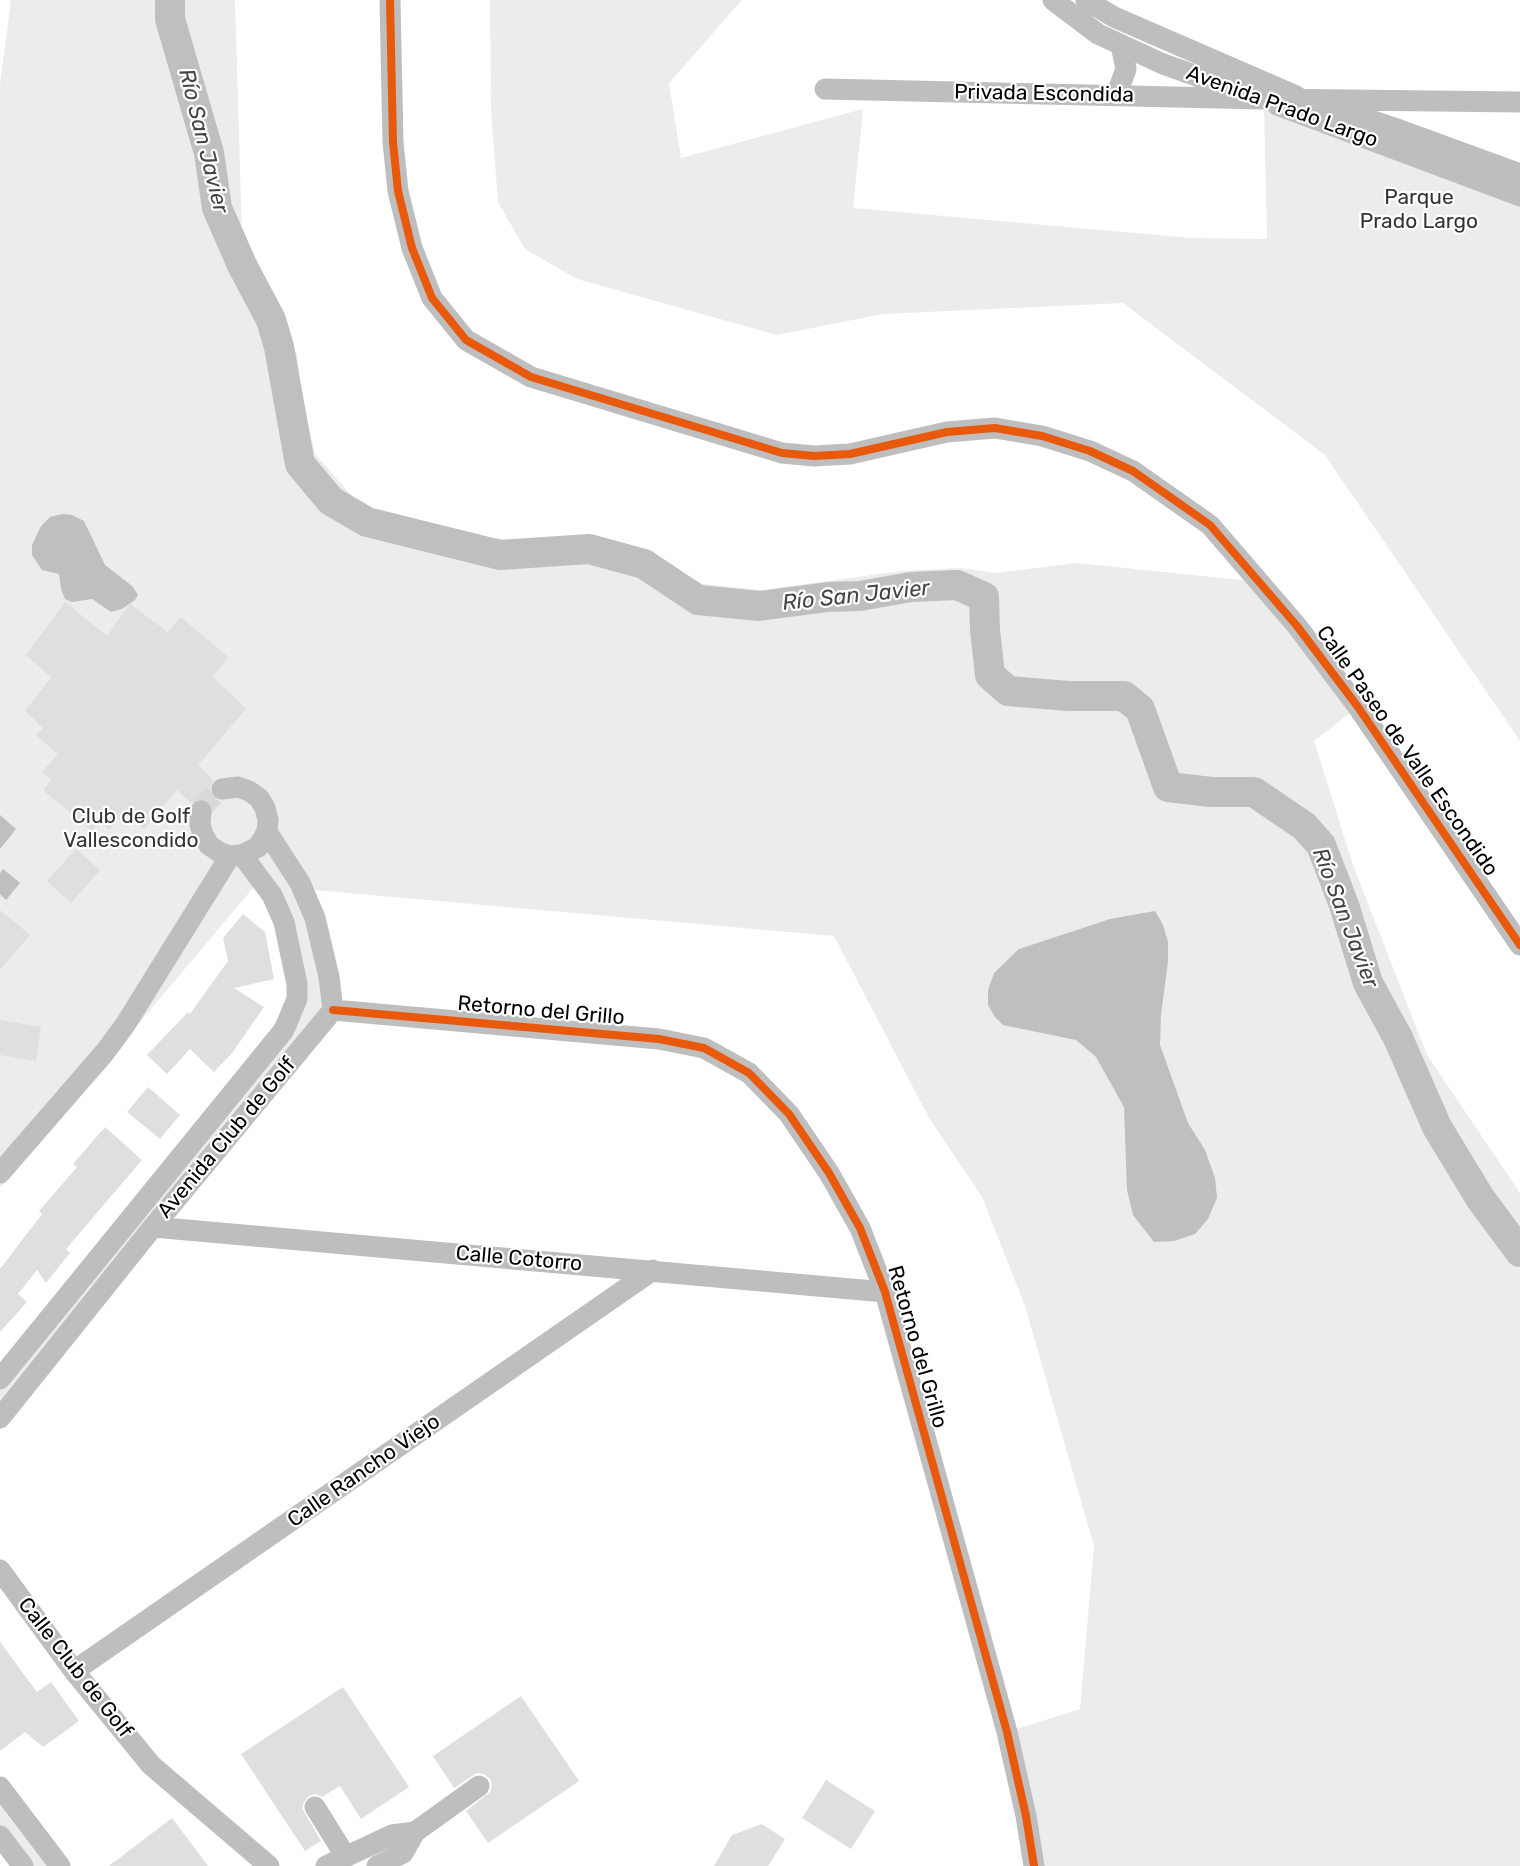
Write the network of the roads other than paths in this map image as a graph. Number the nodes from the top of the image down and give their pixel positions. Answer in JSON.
{"nodes":[{"id":1,"x":390,"y":0,"type":"edge"},
{"id":2,"x":1053,"y":0,"type":"edge"},
{"id":3,"x":1086,"y":0,"type":"edge"},
{"id":4,"x":1121,"y":45,"type":"junction"},
{"id":5,"x":825,"y":89,"type":"dead end"},
{"id":6,"x":1116,"y":96,"type":"junction"},
{"id":7,"x":1262,"y":99,"type":"junction"},
{"id":8,"x":1304,"y":99,"type":"junction"},
{"id":9,"x":1420,"y":101,"type":"junction"},
{"id":10,"x":1520,"y":102,"type":"edge"},
{"id":11,"x":1420,"y":137,"type":"junction"},
{"id":12,"x":1520,"y":174,"type":"edge"},
{"id":13,"x":1520,"y":196,"type":"edge"},
{"id":14,"x":222,"y":789,"type":"dead end"},
{"id":15,"x":201,"y":812,"type":"dead end"},
{"id":16,"x":267,"y":832,"type":"junction"},
{"id":17,"x":236,"y":855,"type":"junction"},
{"id":18,"x":1520,"y":945,"type":"edge"},
{"id":19,"x":330,"y":977,"type":"junction"},
{"id":20,"x":297,"y":984,"type":"junction"},
{"id":21,"x":291,"y":1013,"type":"junction"},
{"id":22,"x":327,"y":1017,"type":"junction"},
{"id":23,"x":0,"y":1173,"type":"edge"},
{"id":24,"x":153,"y":1227,"type":"junction"},
{"id":25,"x":653,"y":1270,"type":"junction"},
{"id":26,"x":885,"y":1292,"type":"junction"},
{"id":27,"x":0,"y":1379,"type":"edge"},
{"id":28,"x":0,"y":1418,"type":"edge"},
{"id":29,"x":0,"y":1570,"type":"edge"},
{"id":30,"x":75,"y":1671,"type":"junction"},
{"id":31,"x":479,"y":1786,"type":"dead end"},
{"id":32,"x":0,"y":1787,"type":"edge"},
{"id":33,"x":315,"y":1807,"type":"dead end"},
{"id":34,"x":415,"y":1832,"type":"junction"},
{"id":35,"x":0,"y":1836,"type":"edge"},
{"id":36,"x":346,"y":1857,"type":"junction"},
{"id":37,"x":23,"y":1866,"type":"edge"},
{"id":38,"x":60,"y":1866,"type":"edge"},
{"id":39,"x":269,"y":1866,"type":"edge"},
{"id":40,"x":326,"y":1866,"type":"edge"},
{"id":41,"x":377,"y":1866,"type":"edge"},
{"id":42,"x":1034,"y":1866,"type":"edge"}],
"edges":[{"from":1,"to":18,"type":"street","name":"Calle Paseo de Valle Escondido"},
{"from":2,"to":4,"type":"street","name":"Avenida Prado Largo"},
{"from":3,"to":8,"type":"street","name":"Avenida Prado Largo"},
{"from":4,"to":6,"type":"street"},
{"from":4,"to":7,"type":"street","name":"Avenida Prado Largo"},
{"from":5,"to":6,"type":"street","name":"Privada Escondida"},
{"from":6,"to":7,"type":"street","name":"Privada Escondida"},
{"from":7,"to":8,"type":"street","name":"Privada Escondida"},
{"from":7,"to":13,"type":"street","name":"Avenida Prado Largo"},
{"from":8,"to":9,"type":"street","name":"Privada Escondida"},
{"from":8,"to":11,"type":"street","name":"Avenida Prado Largo"},
{"from":9,"to":10,"type":"street","name":"Privada Escondida"},
{"from":9,"to":11,"type":"street"},
{"from":11,"to":12,"type":"street","name":"Avenida Prado Largo"},
{"from":14,"to":16,"type":"street"},
{"from":15,"to":17,"type":"street","name":"Avenida Club de Golf"},
{"from":16,"to":17,"type":"street"},
{"from":16,"to":19,"type":"street"},
{"from":17,"to":20,"type":"street","name":"Avenida Club de Golf"},
{"from":17,"to":23,"type":"street"},
{"from":19,"to":20,"type":"street"},
{"from":19,"to":22,"type":"street"},
{"from":20,"to":21,"type":"street","name":"Avenida Club de Golf"},
{"from":21,"to":22,"type":"street","name":"Retorno del Grillo"},
{"from":21,"to":27,"type":"street","name":"Avenida Club de Golf"},
{"from":22,"to":24,"type":"street","name":"Avenida Club de Golf"},
{"from":22,"to":26,"type":"street","name":"Retorno del Grillo"},
{"from":24,"to":25,"type":"street","name":"Calle Cotorro"},
{"from":24,"to":28,"type":"street","name":"Avenida Club de Golf"},
{"from":25,"to":26,"type":"street","name":"Calle Cotorro"},
{"from":25,"to":30,"type":"street","name":"Calle Rancho Viejo"},
{"from":26,"to":42,"type":"street","name":"Retorno del Grillo"},
{"from":29,"to":30,"type":"street","name":"Calle Club de Golf"},
{"from":30,"to":39,"type":"street","name":"Calle Club de Golf"},
{"from":31,"to":34,"type":"street"},
{"from":32,"to":38,"type":"street"},
{"from":33,"to":36,"type":"street"},
{"from":34,"to":36,"type":"street"},
{"from":34,"to":41,"type":"street"},
{"from":35,"to":37,"type":"street"},
{"from":36,"to":40,"type":"street"}]}
